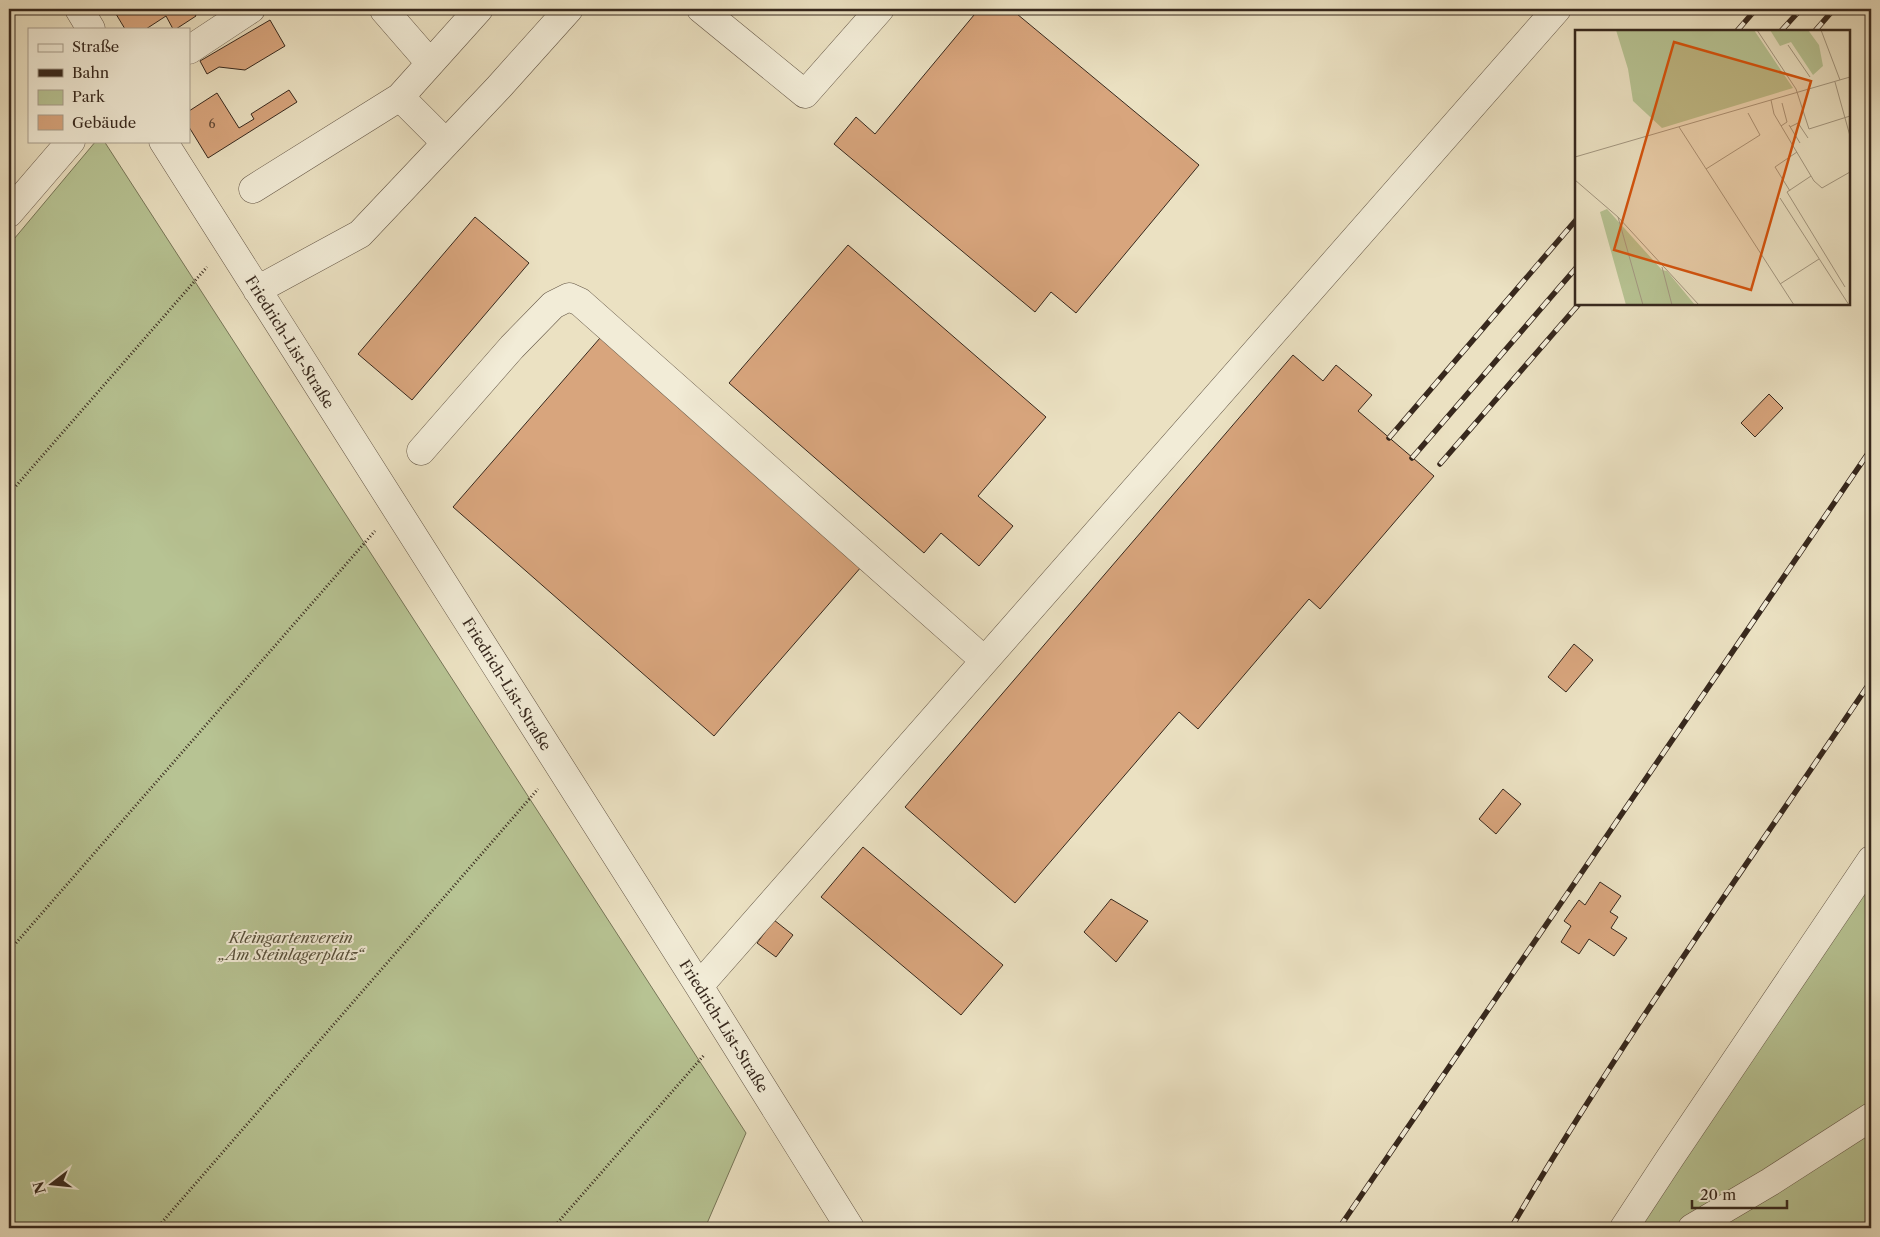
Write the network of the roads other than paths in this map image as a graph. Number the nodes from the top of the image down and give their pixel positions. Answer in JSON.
{"nodes":[{"id":1,"x":79,"y":9,"type":"edge"},
{"id":2,"x":251,"y":9,"type":"edge"},
{"id":3,"x":386,"y":9,"type":"edge"},
{"id":4,"x":479,"y":9,"type":"edge"},
{"id":5,"x":569,"y":9,"type":"edge"},
{"id":6,"x":702,"y":9,"type":"edge"},
{"id":7,"x":880,"y":9,"type":"edge"},
{"id":8,"x":1557,"y":9,"type":"edge"},
{"id":9,"x":90,"y":28,"type":"edge"},
{"id":10,"x":190,"y":49,"type":"edge"},
{"id":11,"x":430,"y":63,"type":"junction"},
{"id":12,"x":400,"y":97,"type":"junction"},
{"id":13,"x":70,"y":142,"type":"edge"},
{"id":14,"x":164,"y":142,"type":"edge"},
{"id":15,"x":446,"y":143,"type":"junction"},
{"id":16,"x":253,"y":189,"type":"dead end"},
{"id":17,"x":9,"y":214,"type":"edge"},
{"id":18,"x":257,"y":290,"type":"junction"},
{"id":19,"x":421,"y":451,"type":"dead end"},
{"id":20,"x":984,"y":660,"type":"junction"},
{"id":21,"x":1871,"y":860,"type":"edge"},
{"id":22,"x":699,"y":986,"type":"junction"},
{"id":23,"x":1871,"y":1117,"type":"edge"},
{"id":24,"x":850,"y":1228,"type":"edge"},
{"id":25,"x":1624,"y":1228,"type":"edge"},
{"id":26,"x":1692,"y":1228,"type":"edge"}],
"edges":[{"from":1,"to":9,"type":"street"},
{"from":2,"to":10,"type":"street"},
{"from":3,"to":11,"type":"street"},
{"from":4,"to":11,"type":"street"},
{"from":5,"to":15,"type":"street"},
{"from":6,"to":7,"type":"street"},
{"from":8,"to":20,"type":"street"},
{"from":11,"to":12,"type":"street"},
{"from":12,"to":15,"type":"street"},
{"from":12,"to":16,"type":"street"},
{"from":13,"to":17,"type":"street"},
{"from":14,"to":18,"type":"street","name":"Friedrich-List-Straße"},
{"from":15,"to":18,"type":"street"},
{"from":18,"to":22,"type":"street","name":"Friedrich-List-Straße"},
{"from":19,"to":20,"type":"street"},
{"from":20,"to":22,"type":"street"},
{"from":21,"to":25,"type":"street"},
{"from":22,"to":24,"type":"street","name":"Friedrich-List-Straße"},
{"from":23,"to":26,"type":"street"}]}
